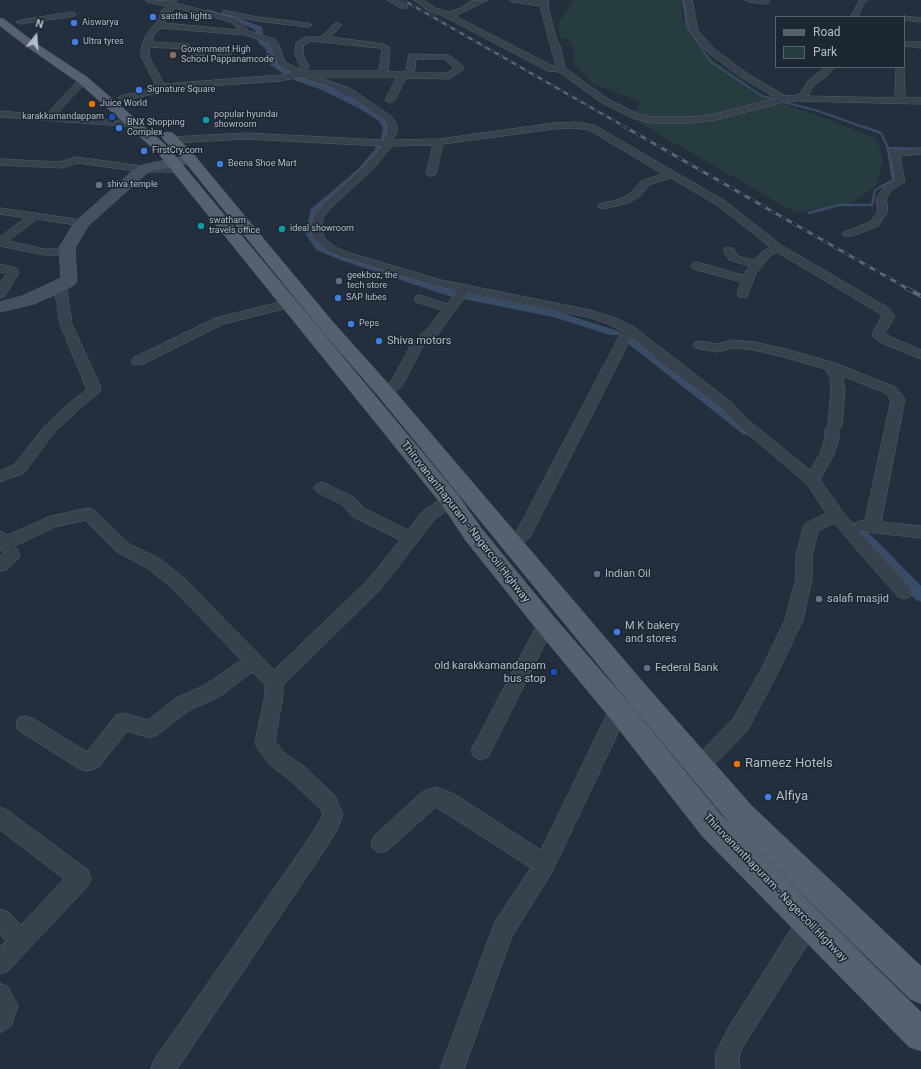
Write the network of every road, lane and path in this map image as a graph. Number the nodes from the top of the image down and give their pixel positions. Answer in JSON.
{"nodes":[{"id":1,"x":150,"y":0,"type":"edge"},
{"id":2,"x":391,"y":0,"type":"edge"},
{"id":3,"x":418,"y":0,"type":"edge"},
{"id":4,"x":484,"y":0,"type":"edge"},
{"id":5,"x":514,"y":0,"type":"edge"},
{"id":6,"x":688,"y":0,"type":"edge"},
{"id":7,"x":750,"y":0,"type":"edge"},
{"id":8,"x":864,"y":0,"type":"edge"},
{"id":9,"x":172,"y":2,"type":"edge"},
{"id":10,"x":545,"y":2,"type":"edge"},
{"id":11,"x":766,"y":2,"type":"dead end"},
{"id":12,"x":404,"y":6,"type":"dead end"},
{"id":13,"x":72,"y":14,"type":"dead end"},
{"id":14,"x":449,"y":15,"type":"junction"},
{"id":15,"x":854,"y":16,"type":"edge"},
{"id":16,"x":905,"y":18,"type":"edge"},
{"id":17,"x":5,"y":20,"type":"edge"},
{"id":18,"x":921,"y":20,"type":"edge"},
{"id":19,"x":159,"y":25,"type":"junction"},
{"id":20,"x":308,"y":25,"type":"dead end"},
{"id":21,"x":338,"y":25,"type":"dead end"},
{"id":22,"x":246,"y":33,"type":"junction"},
{"id":23,"x":323,"y":39,"type":"junction"},
{"id":24,"x":146,"y":44,"type":"junction"},
{"id":25,"x":905,"y":44,"type":"edge"},
{"id":26,"x":921,"y":45,"type":"edge"},
{"id":27,"x":228,"y":53,"type":"dead end"},
{"id":28,"x":830,"y":68,"type":"edge"},
{"id":29,"x":561,"y":69,"type":"junction"},
{"id":30,"x":900,"y":69,"type":"dead end"},
{"id":31,"x":300,"y":74,"type":"junction"},
{"id":32,"x":371,"y":74,"type":"junction"},
{"id":33,"x":383,"y":74,"type":"junction"},
{"id":34,"x":403,"y":74,"type":"junction"},
{"id":35,"x":83,"y":80,"type":"junction"},
{"id":36,"x":366,"y":86,"type":"dead end"},
{"id":37,"x":162,"y":88,"type":"junction"},
{"id":38,"x":124,"y":98,"type":"junction"},
{"id":39,"x":802,"y":98,"type":"junction"},
{"id":40,"x":784,"y":99,"type":"junction"},
{"id":41,"x":390,"y":100,"type":"dead end"},
{"id":42,"x":900,"y":101,"type":"junction"},
{"id":43,"x":921,"y":101,"type":"edge"},
{"id":44,"x":0,"y":114,"type":"edge"},
{"id":45,"x":49,"y":117,"type":"junction"},
{"id":46,"x":476,"y":124,"type":"dead end"},
{"id":47,"x":134,"y":125,"type":"junction"},
{"id":48,"x":482,"y":137,"type":"junction"},
{"id":49,"x":439,"y":142,"type":"junction"},
{"id":50,"x":388,"y":143,"type":"junction"},
{"id":51,"x":921,"y":151,"type":"edge"},
{"id":52,"x":52,"y":154,"type":"dead end"},
{"id":53,"x":175,"y":156,"type":"junction"},
{"id":54,"x":0,"y":162,"type":"edge"},
{"id":55,"x":40,"y":164,"type":"junction"},
{"id":56,"x":143,"y":169,"type":"junction"},
{"id":57,"x":432,"y":174,"type":"dead end"},
{"id":58,"x":673,"y":174,"type":"junction"},
{"id":59,"x":603,"y":206,"type":"dead end"},
{"id":60,"x":3,"y":211,"type":"dead end"},
{"id":61,"x":34,"y":216,"type":"junction"},
{"id":62,"x":82,"y":223,"type":"junction"},
{"id":63,"x":848,"y":234,"type":"dead end"},
{"id":64,"x":0,"y":243,"type":"edge"},
{"id":65,"x":777,"y":248,"type":"junction"},
{"id":66,"x":729,"y":250,"type":"dead end"},
{"id":67,"x":68,"y":252,"type":"junction"},
{"id":68,"x":757,"y":264,"type":"junction"},
{"id":69,"x":697,"y":266,"type":"dead end"},
{"id":70,"x":0,"y":268,"type":"edge"},
{"id":71,"x":748,"y":280,"type":"junction"},
{"id":72,"x":60,"y":286,"type":"junction"},
{"id":73,"x":463,"y":292,"type":"junction"},
{"id":74,"x":0,"y":294,"type":"edge"},
{"id":75,"x":743,"y":294,"type":"dead end"},
{"id":76,"x":420,"y":299,"type":"dead end"},
{"id":77,"x":288,"y":304,"type":"junction"},
{"id":78,"x":0,"y":307,"type":"edge"},
{"id":79,"x":451,"y":309,"type":"junction"},
{"id":80,"x":629,"y":330,"type":"junction"},
{"id":81,"x":700,"y":345,"type":"dead end"},
{"id":82,"x":921,"y":355,"type":"edge"},
{"id":83,"x":138,"y":361,"type":"dead end"},
{"id":84,"x":830,"y":366,"type":"junction"},
{"id":85,"x":386,"y":393,"type":"junction"},
{"id":86,"x":0,"y":478,"type":"edge"},
{"id":87,"x":814,"y":482,"type":"junction"},
{"id":88,"x":322,"y":488,"type":"dead end"},
{"id":89,"x":450,"y":500,"type":"junction"},
{"id":90,"x":840,"y":520,"type":"junction"},
{"id":91,"x":872,"y":527,"type":"junction"},
{"id":92,"x":921,"y":532,"type":"edge"},
{"id":93,"x":411,"y":539,"type":"junction"},
{"id":94,"x":3,"y":540,"type":"edge"},
{"id":95,"x":512,"y":543,"type":"junction"},
{"id":96,"x":0,"y":565,"type":"edge"},
{"id":97,"x":904,"y":592,"type":"dead end"},
{"id":98,"x":546,"y":624,"type":"junction"},
{"id":99,"x":253,"y":660,"type":"junction"},
{"id":100,"x":274,"y":682,"type":"junction"},
{"id":101,"x":640,"y":698,"type":"junction"},
{"id":102,"x":619,"y":710,"type":"junction"},
{"id":103,"x":25,"y":724,"type":"dead end"},
{"id":104,"x":481,"y":751,"type":"dead end"},
{"id":105,"x":699,"y":767,"type":"junction"},
{"id":106,"x":0,"y":817,"type":"edge"},
{"id":107,"x":381,"y":843,"type":"dead end"},
{"id":108,"x":545,"y":865,"type":"junction"},
{"id":109,"x":0,"y":920,"type":"edge"},
{"id":110,"x":808,"y":923,"type":"junction"},
{"id":111,"x":22,"y":940,"type":"junction"},
{"id":112,"x":0,"y":963,"type":"edge"},
{"id":113,"x":921,"y":988,"type":"edge"},
{"id":114,"x":0,"y":995,"type":"edge"},
{"id":115,"x":0,"y":1021,"type":"edge"},
{"id":116,"x":921,"y":1035,"type":"edge"},
{"id":117,"x":163,"y":1069,"type":"edge"},
{"id":118,"x":452,"y":1069,"type":"edge"},
{"id":119,"x":728,"y":1069,"type":"edge"}],
"edges":[{"from":1,"to":9,"type":"street"},
{"from":2,"to":12,"type":"street"},
{"from":3,"to":14,"type":"street"},
{"from":4,"to":14,"type":"street"},
{"from":5,"to":10,"type":"street"},
{"from":6,"to":40,"type":"street"},
{"from":7,"to":11,"type":"street"},
{"from":8,"to":15,"type":"street"},
{"from":9,"to":19,"type":"street"},
{"from":9,"to":20,"type":"street"},
{"from":9,"to":22,"type":"street"},
{"from":10,"to":29,"type":"street"},
{"from":13,"to":17,"type":"street"},
{"from":14,"to":29,"type":"street"},
{"from":16,"to":18,"type":"street"},
{"from":17,"to":35,"type":"main road","name":"Thiruvananthapuram - Nagercoil Highway"},
{"from":17,"to":38,"type":"main road","name":"Thiruvananthapuram - Nagercoil Highway"},
{"from":19,"to":22,"type":"street"},
{"from":19,"to":24,"type":"street"},
{"from":21,"to":23,"type":"street"},
{"from":22,"to":31,"type":"street"},
{"from":23,"to":31,"type":"street"},
{"from":23,"to":33,"type":"street"},
{"from":24,"to":27,"type":"street"},
{"from":24,"to":37,"type":"street"},
{"from":25,"to":26,"type":"street"},
{"from":28,"to":39,"type":"street"},
{"from":29,"to":40,"type":"street"},
{"from":30,"to":42,"type":"street"},
{"from":31,"to":32,"type":"street"},
{"from":31,"to":37,"type":"street"},
{"from":31,"to":50,"type":"street"},
{"from":32,"to":33,"type":"street"},
{"from":32,"to":36,"type":"street"},
{"from":33,"to":34,"type":"street"},
{"from":34,"to":34,"type":"street"},
{"from":34,"to":41,"type":"street"},
{"from":35,"to":45,"type":"street"},
{"from":35,"to":47,"type":"main road","name":"Thiruvananthapuram - Nagercoil Highway"},
{"from":37,"to":38,"type":"street"},
{"from":38,"to":53,"type":"main road","name":"Thiruvananthapuram - Nagercoil Highway"},
{"from":39,"to":40,"type":"street"},
{"from":39,"to":42,"type":"street"},
{"from":42,"to":43,"type":"street"},
{"from":44,"to":45,"type":"street"},
{"from":45,"to":47,"type":"street"},
{"from":46,"to":48,"type":"street"},
{"from":47,"to":53,"type":"main road","name":"Thiruvananthapuram - Nagercoil Highway"},
{"from":48,"to":49,"type":"street"},
{"from":48,"to":58,"type":"street"},
{"from":49,"to":50,"type":"street"},
{"from":49,"to":57,"type":"street"},
{"from":50,"to":53,"type":"street"},
{"from":50,"to":73,"type":"street"},
{"from":51,"to":63,"type":"street"},
{"from":52,"to":55,"type":"street"},
{"from":53,"to":56,"type":"street"},
{"from":53,"to":77,"type":"main road","name":"Thiruvananthapuram - Nagercoil Highway"},
{"from":53,"to":85,"type":"main road","name":"Thiruvananthapuram - Nagercoil Highway"},
{"from":54,"to":55,"type":"street"},
{"from":55,"to":56,"type":"street"},
{"from":56,"to":62,"type":"street"},
{"from":58,"to":59,"type":"street"},
{"from":58,"to":65,"type":"street"},
{"from":60,"to":61,"type":"street"},
{"from":61,"to":62,"type":"street"},
{"from":61,"to":64,"type":"street"},
{"from":62,"to":67,"type":"street"},
{"from":64,"to":67,"type":"street"},
{"from":65,"to":68,"type":"street"},
{"from":65,"to":82,"type":"street"},
{"from":66,"to":68,"type":"street"},
{"from":67,"to":72,"type":"street"},
{"from":68,"to":71,"type":"street"},
{"from":69,"to":71,"type":"street"},
{"from":70,"to":74,"type":"street"},
{"from":71,"to":75,"type":"street"},
{"from":72,"to":78,"type":"street"},
{"from":72,"to":86,"type":"street"},
{"from":73,"to":79,"type":"street"},
{"from":73,"to":80,"type":"street"},
{"from":76,"to":79,"type":"street"},
{"from":77,"to":83,"type":"street"},
{"from":77,"to":89,"type":"main road","name":"Thiruvananthapuram - Nagercoil Highway"},
{"from":79,"to":85,"type":"street"},
{"from":80,"to":87,"type":"street"},
{"from":80,"to":95,"type":"street"},
{"from":81,"to":84,"type":"street"},
{"from":84,"to":87,"type":"street"},
{"from":84,"to":91,"type":"street"},
{"from":85,"to":95,"type":"main road","name":"Thiruvananthapuram - Nagercoil Highway"},
{"from":87,"to":90,"type":"street"},
{"from":88,"to":93,"type":"street"},
{"from":89,"to":93,"type":"street"},
{"from":89,"to":98,"type":"main road","name":"Thiruvananthapuram - Nagercoil Highway"},
{"from":90,"to":91,"type":"street"},
{"from":90,"to":97,"type":"street"},
{"from":90,"to":105,"type":"street"},
{"from":91,"to":92,"type":"street"},
{"from":93,"to":100,"type":"street"},
{"from":94,"to":96,"type":"street"},
{"from":94,"to":99,"type":"street"},
{"from":95,"to":101,"type":"main road","name":"Thiruvananthapuram - Nagercoil Highway"},
{"from":98,"to":102,"type":"main road","name":"Thiruvananthapuram - Nagercoil Highway"},
{"from":98,"to":104,"type":"street"},
{"from":99,"to":100,"type":"street"},
{"from":99,"to":103,"type":"street"},
{"from":100,"to":117,"type":"street"},
{"from":101,"to":102,"type":"street"},
{"from":101,"to":105,"type":"main road","name":"Thiruvananthapuram - Nagercoil Highway"},
{"from":102,"to":108,"type":"street"},
{"from":102,"to":110,"type":"main road","name":"Thiruvananthapuram - Nagercoil Highway"},
{"from":105,"to":113,"type":"main road","name":"Thiruvananthapuram - Nagercoil Highway"},
{"from":106,"to":111,"type":"street"},
{"from":107,"to":108,"type":"street"},
{"from":108,"to":118,"type":"street"},
{"from":109,"to":111,"type":"street"},
{"from":110,"to":116,"type":"main road","name":"Thiruvananthapuram - Nagercoil Highway"},
{"from":110,"to":119,"type":"street"},
{"from":111,"to":112,"type":"street"},
{"from":114,"to":115,"type":"street"}]}
